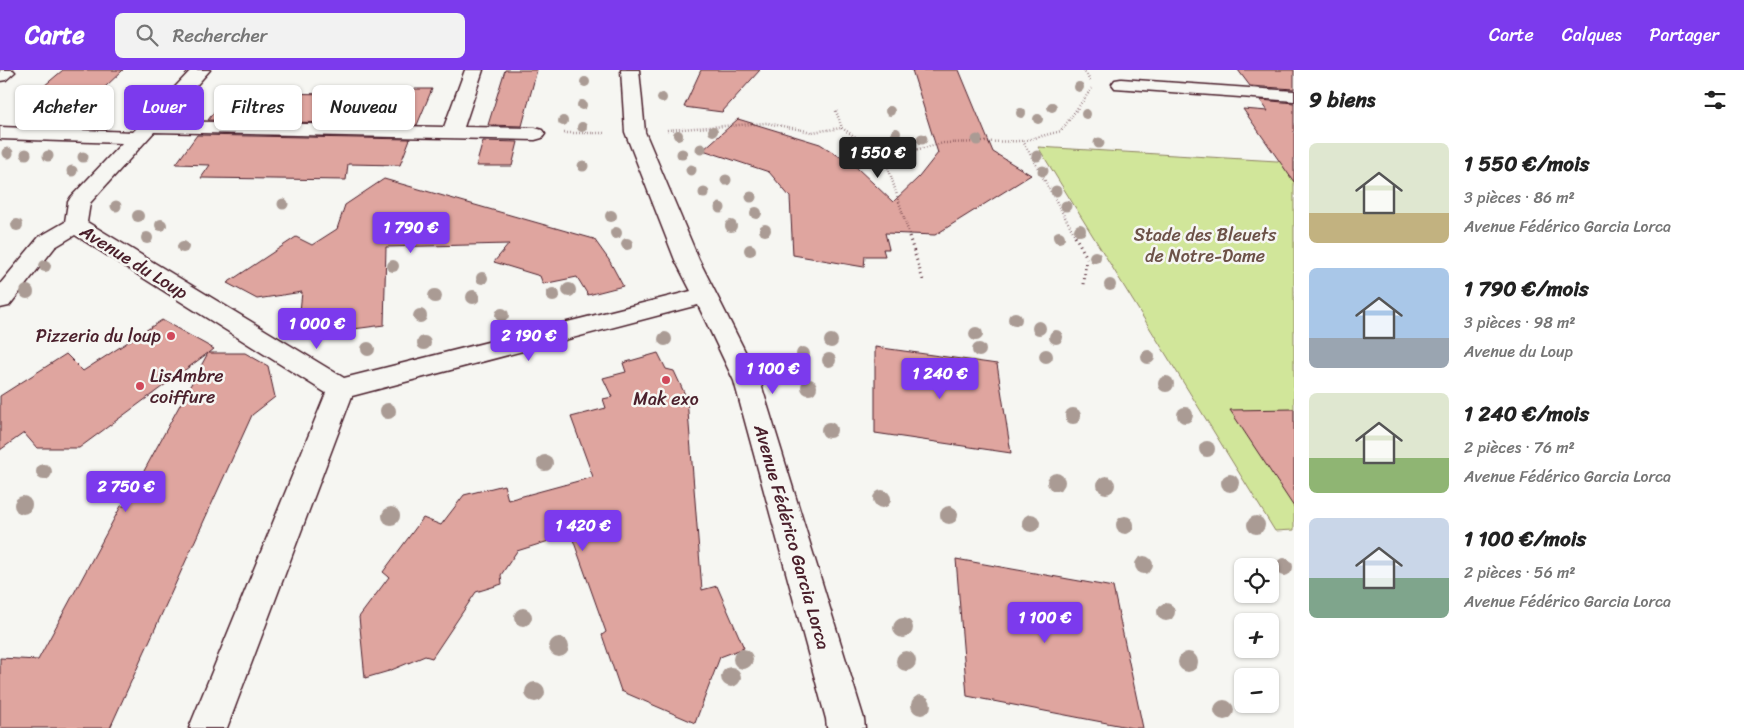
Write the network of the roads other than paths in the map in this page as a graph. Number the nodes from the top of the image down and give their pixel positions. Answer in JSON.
{"nodes":[{"id":1,"x":201,"y":70,"type":"edge"},
{"id":2,"x":474,"y":70,"type":"edge"},
{"id":3,"x":630,"y":70,"type":"edge"},
{"id":4,"x":1121,"y":84,"type":"dead end"},
{"id":5,"x":1294,"y":96,"type":"edge"},
{"id":6,"x":143,"y":132,"type":"junction"},
{"id":7,"x":0,"y":133,"type":"edge"},
{"id":8,"x":452,"y":133,"type":"junction"},
{"id":9,"x":535,"y":134,"type":"road end"},
{"id":10,"x":75,"y":226,"type":"junction"},
{"id":11,"x":706,"y":294,"type":"junction"},
{"id":12,"x":0,"y":300,"type":"edge"},
{"id":13,"x":341,"y":389,"type":"junction"},
{"id":14,"x":208,"y":728,"type":"edge"},
{"id":15,"x":846,"y":728,"type":"edge"}],
"edges":[{"from":1,"to":6,"type":"street","name":"Avenue du Loup"},
{"from":2,"to":8,"type":"street"},
{"from":3,"to":11,"type":"street","name":"Avenue Fédérico Garcia Lorca"},
{"from":4,"to":5,"type":"street"},
{"from":6,"to":7,"type":"street"},
{"from":6,"to":8,"type":"street"},
{"from":6,"to":10,"type":"street","name":"Avenue du Loup"},
{"from":8,"to":9,"type":"street"},
{"from":10,"to":12,"type":"street"},
{"from":10,"to":13,"type":"street","name":"Avenue du Loup"},
{"from":11,"to":13,"type":"street"},
{"from":11,"to":15,"type":"street","name":"Avenue Fédérico Garcia Lorca"},
{"from":13,"to":14,"type":"street"}]}
